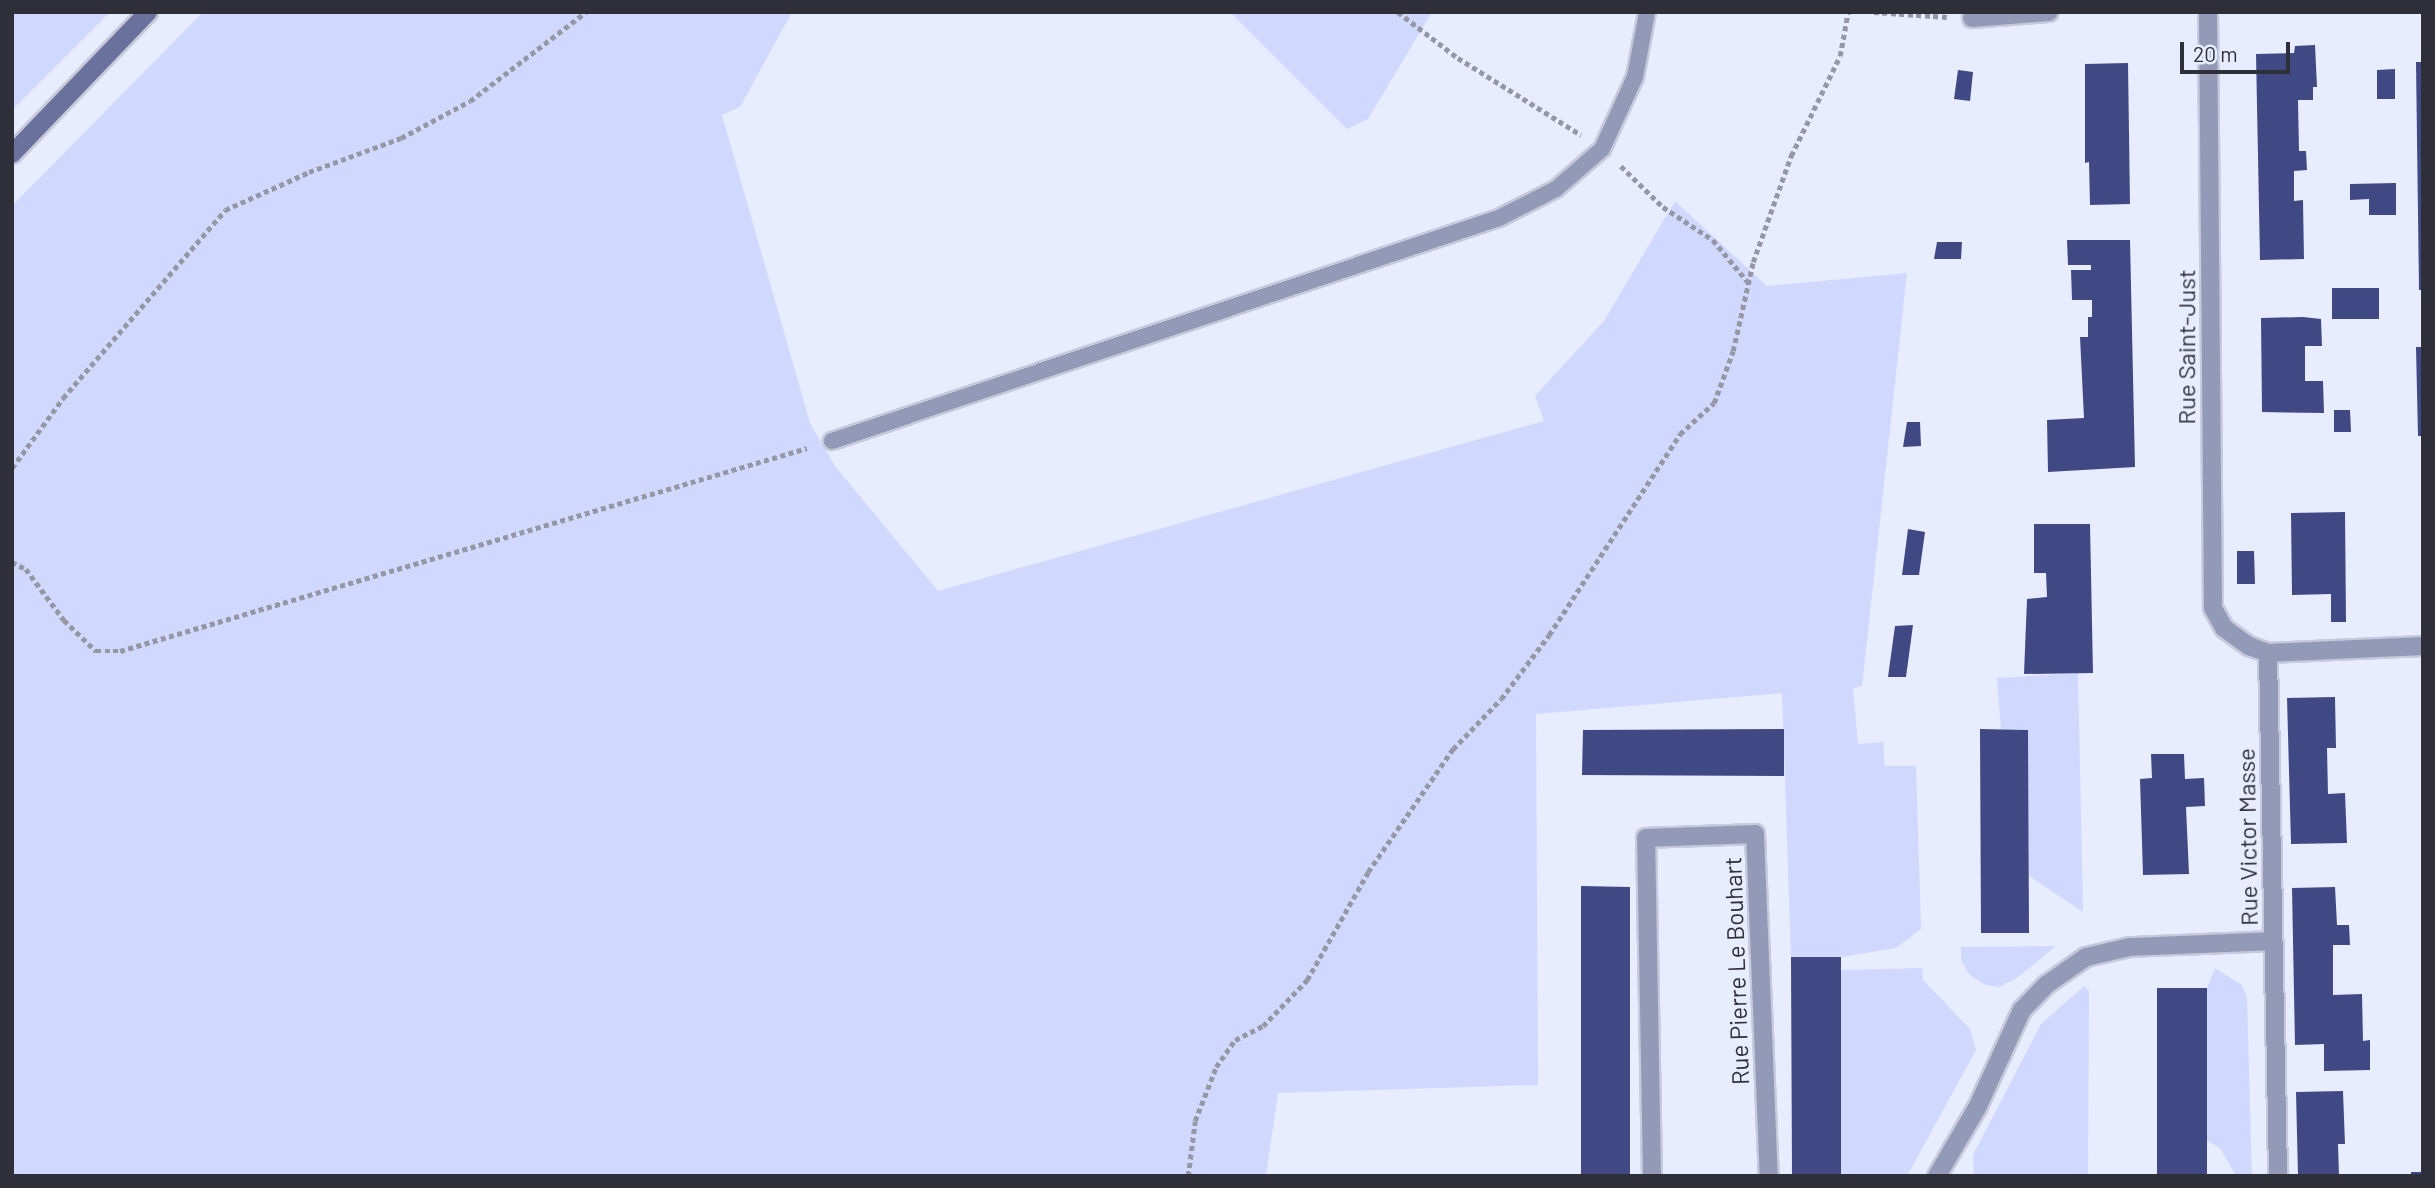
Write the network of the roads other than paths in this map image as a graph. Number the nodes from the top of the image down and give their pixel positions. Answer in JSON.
{"nodes":[{"id":1,"x":148,"y":12,"type":"edge"},
{"id":2,"x":1647,"y":12,"type":"edge"},
{"id":3,"x":2049,"y":12,"type":"edge"},
{"id":4,"x":2208,"y":12,"type":"edge"},
{"id":5,"x":1972,"y":18,"type":"road end"},
{"id":6,"x":12,"y":154,"type":"edge"},
{"id":7,"x":832,"y":441,"type":"road end"},
{"id":8,"x":2423,"y":646,"type":"edge"},
{"id":9,"x":2269,"y":653,"type":"junction"},
{"id":10,"x":2273,"y":941,"type":"junction"},
{"id":11,"x":1652,"y":1176,"type":"edge"},
{"id":12,"x":1769,"y":1176,"type":"edge"},
{"id":13,"x":1937,"y":1176,"type":"edge"},
{"id":14,"x":2278,"y":1176,"type":"edge"}],
"edges":[{"from":1,"to":6,"type":"street"},
{"from":2,"to":7,"type":"lane"},
{"from":3,"to":5,"type":"street"},
{"from":4,"to":9,"type":"street","name":"Rue Saint-Just"},
{"from":8,"to":9,"type":"street"},
{"from":9,"to":10,"type":"street","name":"Rue Victor Masse"},
{"from":10,"to":13,"type":"street"},
{"from":10,"to":14,"type":"street","name":"Rue Victor Masse"},
{"from":11,"to":12,"type":"street","name":"Rue Pierre Le Bouhart"}]}
